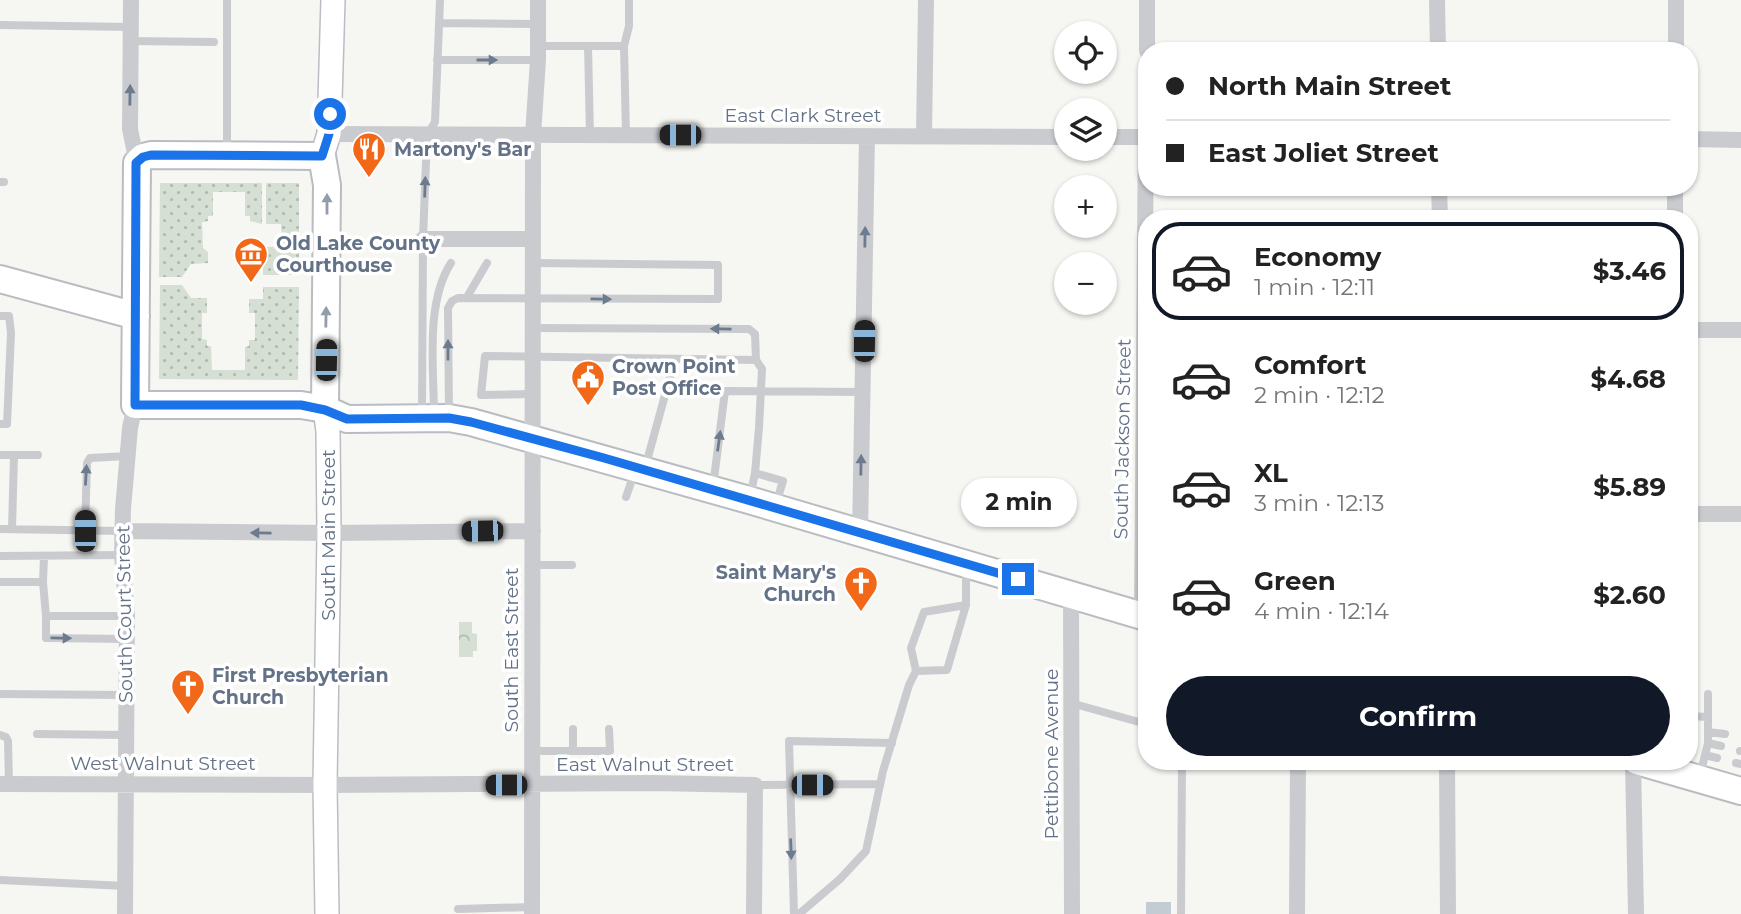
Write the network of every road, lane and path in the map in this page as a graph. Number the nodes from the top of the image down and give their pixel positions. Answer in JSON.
{"nodes":[{"id":1,"x":131,"y":0,"type":"edge"},
{"id":2,"x":227,"y":0,"type":"edge"},
{"id":3,"x":333,"y":0,"type":"edge"},
{"id":4,"x":440,"y":0,"type":"edge"},
{"id":5,"x":538,"y":0,"type":"edge"},
{"id":6,"x":629,"y":0,"type":"edge"},
{"id":7,"x":926,"y":0,"type":"edge"},
{"id":8,"x":1147,"y":0,"type":"edge"},
{"id":9,"x":1437,"y":0,"type":"edge"},
{"id":10,"x":1676,"y":0,"type":"edge"},
{"id":11,"x":439,"y":23,"type":"junction"},
{"id":12,"x":538,"y":24,"type":"junction"},
{"id":13,"x":0,"y":25,"type":"edge"},
{"id":14,"x":131,"y":34,"type":"junction"},
{"id":15,"x":214,"y":42,"type":"dead end"},
{"id":16,"x":1147,"y":42,"type":"edge"},
{"id":17,"x":1437,"y":42,"type":"edge"},
{"id":18,"x":1676,"y":42,"type":"edge"},
{"id":19,"x":588,"y":46,"type":"junction"},
{"id":20,"x":624,"y":46,"type":"junction"},
{"id":21,"x":538,"y":53,"type":"junction"},
{"id":22,"x":437,"y":60,"type":"junction"},
{"id":23,"x":427,"y":135,"type":"junction"},
{"id":24,"x":533,"y":135,"type":"junction"},
{"id":25,"x":590,"y":135,"type":"junction"},
{"id":26,"x":626,"y":135,"type":"junction"},
{"id":27,"x":867,"y":136,"type":"junction"},
{"id":28,"x":924,"y":136,"type":"junction"},
{"id":29,"x":1054,"y":137,"type":"edge"},
{"id":30,"x":1117,"y":137,"type":"edge"},
{"id":31,"x":1138,"y":137,"type":"edge"},
{"id":32,"x":1698,"y":139,"type":"edge"},
{"id":33,"x":1741,"y":140,"type":"edge"},
{"id":34,"x":326,"y":145,"type":"junction"},
{"id":35,"x":227,"y":155,"type":"junction"},
{"id":36,"x":136,"y":163,"type":"junction"},
{"id":37,"x":423,"y":239,"type":"junction"},
{"id":38,"x":533,"y":239,"type":"junction"},
{"id":39,"x":452,"y":263,"type":"dead end"},
{"id":40,"x":487,"y":263,"type":"dead end"},
{"id":41,"x":533,"y":263,"type":"junction"},
{"id":42,"x":0,"y":279,"type":"edge"},
{"id":43,"x":467,"y":297,"type":"junction"},
{"id":44,"x":532,"y":298,"type":"junction"},
{"id":45,"x":0,"y":316,"type":"edge"},
{"id":46,"x":136,"y":316,"type":"junction"},
{"id":47,"x":533,"y":328,"type":"junction"},
{"id":48,"x":1698,"y":330,"type":"edge"},
{"id":49,"x":1741,"y":330,"type":"edge"},
{"id":50,"x":533,"y":356,"type":"junction"},
{"id":51,"x":756,"y":360,"type":"junction"},
{"id":52,"x":670,"y":377,"type":"dead end"},
{"id":53,"x":761,"y":392,"type":"junction"},
{"id":54,"x":863,"y":392,"type":"junction"},
{"id":55,"x":533,"y":394,"type":"junction"},
{"id":56,"x":135,"y":405,"type":"junction"},
{"id":57,"x":325,"y":410,"type":"junction"},
{"id":58,"x":435,"y":419,"type":"junction"},
{"id":59,"x":0,"y":424,"type":"edge"},
{"id":60,"x":533,"y":438,"type":"junction"},
{"id":61,"x":0,"y":455,"type":"edge"},
{"id":62,"x":14,"y":455,"type":"junction"},
{"id":63,"x":38,"y":455,"type":"dead end"},
{"id":64,"x":128,"y":457,"type":"junction"},
{"id":65,"x":640,"y":469,"type":"junction"},
{"id":66,"x":755,"y":473,"type":"junction"},
{"id":67,"x":712,"y":490,"type":"junction"},
{"id":68,"x":626,"y":497,"type":"dead end"},
{"id":69,"x":750,"y":500,"type":"junction"},
{"id":70,"x":775,"y":508,"type":"junction"},
{"id":71,"x":1698,"y":514,"type":"edge"},
{"id":72,"x":1741,"y":514,"type":"edge"},
{"id":73,"x":0,"y":529,"type":"edge"},
{"id":74,"x":12,"y":529,"type":"junction"},
{"id":75,"x":85,"y":531,"type":"junction"},
{"id":76,"x":122,"y":531,"type":"junction"},
{"id":77,"x":533,"y":531,"type":"junction"},
{"id":78,"x":329,"y":533,"type":"junction"},
{"id":79,"x":860,"y":533,"type":"junction"},
{"id":80,"x":122,"y":555,"type":"junction"},
{"id":81,"x":0,"y":556,"type":"edge"},
{"id":82,"x":44,"y":557,"type":"junction"},
{"id":83,"x":966,"y":564,"type":"junction"},
{"id":84,"x":532,"y":565,"type":"junction"},
{"id":85,"x":572,"y":565,"type":"dead end"},
{"id":86,"x":0,"y":582,"type":"edge"},
{"id":87,"x":43,"y":582,"type":"junction"},
{"id":88,"x":1071,"y":595,"type":"junction"},
{"id":89,"x":966,"y":605,"type":"junction"},
{"id":90,"x":1138,"y":614,"type":"edge"},
{"id":91,"x":127,"y":615,"type":"junction"},
{"id":92,"x":46,"y":616,"type":"junction"},
{"id":93,"x":127,"y":639,"type":"junction"},
{"id":94,"x":916,"y":671,"type":"junction"},
{"id":95,"x":0,"y":694,"type":"edge"},
{"id":96,"x":1708,"y":694,"type":"dead end"},
{"id":97,"x":126,"y":695,"type":"junction"},
{"id":98,"x":1071,"y":703,"type":"junction"},
{"id":99,"x":1698,"y":716,"type":"edge"},
{"id":100,"x":1708,"y":717,"type":"junction"},
{"id":101,"x":1138,"y":722,"type":"edge"},
{"id":102,"x":573,"y":729,"type":"dead end"},
{"id":103,"x":609,"y":729,"type":"dead end"},
{"id":104,"x":1708,"y":732,"type":"junction"},
{"id":105,"x":37,"y":734,"type":"dead end"},
{"id":106,"x":1725,"y":734,"type":"dead end"},
{"id":107,"x":0,"y":735,"type":"edge"},
{"id":108,"x":126,"y":735,"type":"junction"},
{"id":109,"x":891,"y":743,"type":"junction"},
{"id":110,"x":1708,"y":743,"type":"junction"},
{"id":111,"x":1721,"y":746,"type":"dead end"},
{"id":112,"x":532,"y":751,"type":"junction"},
{"id":113,"x":573,"y":751,"type":"junction"},
{"id":114,"x":1698,"y":755,"type":"edge"},
{"id":115,"x":1717,"y":758,"type":"dead end"},
{"id":116,"x":1698,"y":764,"type":"edge"},
{"id":117,"x":1182,"y":770,"type":"edge"},
{"id":118,"x":1298,"y":770,"type":"edge"},
{"id":119,"x":1447,"y":770,"type":"edge"},
{"id":120,"x":1635,"y":770,"type":"edge"},
{"id":121,"x":1694,"y":770,"type":"edge"},
{"id":122,"x":4,"y":784,"type":"edge"},
{"id":123,"x":125,"y":784,"type":"junction"},
{"id":124,"x":325,"y":785,"type":"junction"},
{"id":125,"x":532,"y":785,"type":"junction"},
{"id":126,"x":755,"y":785,"type":"junction"},
{"id":127,"x":789,"y":785,"type":"junction"},
{"id":128,"x":880,"y":785,"type":"junction"},
{"id":129,"x":1741,"y":792,"type":"edge"},
{"id":130,"x":0,"y":880,"type":"edge"},
{"id":131,"x":125,"y":886,"type":"junction"},
{"id":132,"x":458,"y":908,"type":"dead end"},
{"id":133,"x":532,"y":911,"type":"edge"},
{"id":134,"x":125,"y":914,"type":"edge"},
{"id":135,"x":327,"y":914,"type":"edge"},
{"id":136,"x":754,"y":914,"type":"edge"},
{"id":137,"x":796,"y":914,"type":"edge"},
{"id":138,"x":1072,"y":914,"type":"edge"},
{"id":139,"x":1181,"y":914,"type":"edge"},
{"id":140,"x":1297,"y":914,"type":"edge"},
{"id":141,"x":1448,"y":914,"type":"edge"},
{"id":142,"x":1636,"y":914,"type":"edge"}],
"edges":[{"from":1,"to":14,"type":"street"},
{"from":2,"to":35,"type":"lane"},
{"from":3,"to":34,"type":"street"},
{"from":4,"to":11,"type":"lane"},
{"from":5,"to":12,"type":"street","name":"South East Street"},
{"from":6,"to":20,"type":"lane"},
{"from":7,"to":28,"type":"street"},
{"from":8,"to":16,"type":"street"},
{"from":9,"to":17,"type":"street"},
{"from":10,"to":18,"type":"street"},
{"from":11,"to":12,"type":"lane"},
{"from":11,"to":22,"type":"lane"},
{"from":12,"to":21,"type":"street","name":"South East Street"},
{"from":13,"to":14,"type":"lane"},
{"from":14,"to":15,"type":"lane"},
{"from":36,"to":14,"type":"street","one_way":true},
{"from":19,"to":20,"type":"lane"},
{"from":19,"to":21,"type":"lane"},
{"from":19,"to":25,"type":"lane"},
{"from":20,"to":26,"type":"lane"},
{"from":22,"to":21,"type":"lane","one_way":true},
{"from":21,"to":24,"type":"street","name":"South East Street"},
{"from":22,"to":23,"type":"lane"},
{"from":23,"to":24,"type":"street","name":"East Clark Street"},
{"from":23,"to":34,"type":"street","name":"East Clark Street"},
{"from":37,"to":23,"type":"lane","one_way":true},
{"from":24,"to":25,"type":"street","name":"East Clark Street"},
{"from":24,"to":38,"type":"street","name":"South East Street"},
{"from":25,"to":26,"type":"street","name":"East Clark Street"},
{"from":26,"to":27,"type":"street","name":"East Clark Street"},
{"from":27,"to":28,"type":"street","name":"East Clark Street"},
{"from":54,"to":27,"type":"street","one_way":true},
{"from":28,"to":29,"type":"street","name":"East Clark Street"},
{"from":30,"to":31,"type":"street"},
{"from":32,"to":33,"type":"street"},
{"from":34,"to":35,"type":"main road"},
{"from":57,"to":34,"type":"main road","name":"South Main Street","one_way":true},
{"from":35,"to":36,"type":"main road"},
{"from":36,"to":46,"type":"main road","name":"South Court Street"},
{"from":37,"to":38,"type":"street"},
{"from":37,"to":58,"type":"lane"},
{"from":38,"to":41,"type":"street","name":"South East Street"},
{"from":39,"to":58,"type":"lane"},
{"from":40,"to":43,"type":"lane"},
{"from":41,"to":44,"type":"street","name":"South East Street"},
{"from":44,"to":41,"type":"lane","one_way":true},
{"from":42,"to":46,"type":"main road"},
{"from":43,"to":44,"type":"lane"},
{"from":58,"to":43,"type":"lane","one_way":true},
{"from":44,"to":47,"type":"street","name":"South East Street"},
{"from":45,"to":59,"type":"lane"},
{"from":46,"to":56,"type":"main road","name":"South Court Street"},
{"from":47,"to":50,"type":"street","name":"South East Street"},
{"from":51,"to":47,"type":"lane","one_way":true},
{"from":48,"to":49,"type":"street"},
{"from":50,"to":51,"type":"lane"},
{"from":50,"to":55,"type":"street","name":"South East Street"},
{"from":50,"to":55,"type":"lane"},
{"from":51,"to":53,"type":"lane"},
{"from":52,"to":65,"type":"lane"},
{"from":53,"to":54,"type":"lane"},
{"from":53,"to":66,"type":"lane"},
{"from":67,"to":53,"type":"lane","one_way":true},
{"from":79,"to":54,"type":"street","one_way":true},
{"from":55,"to":60,"type":"street","name":"South East Street"},
{"from":56,"to":57,"type":"main road"},
{"from":56,"to":64,"type":"street","name":"South Court Street"},
{"from":57,"to":58,"type":"main road"},
{"from":57,"to":78,"type":"street","name":"South Main Street"},
{"from":58,"to":60,"type":"main road"},
{"from":60,"to":65,"type":"main road"},
{"from":60,"to":77,"type":"street","name":"South East Street"},
{"from":61,"to":62,"type":"lane"},
{"from":62,"to":63,"type":"lane"},
{"from":62,"to":74,"type":"lane"},
{"from":75,"to":64,"type":"lane","one_way":true},
{"from":64,"to":76,"type":"street","name":"South Court Street"},
{"from":65,"to":67,"type":"main road"},
{"from":65,"to":68,"type":"lane"},
{"from":66,"to":69,"type":"lane"},
{"from":66,"to":70,"type":"lane"},
{"from":67,"to":69,"type":"main road"},
{"from":69,"to":70,"type":"main road"},
{"from":70,"to":79,"type":"main road"},
{"from":71,"to":72,"type":"street"},
{"from":73,"to":74,"type":"lane"},
{"from":74,"to":75,"type":"lane"},
{"from":75,"to":76,"type":"lane"},
{"from":78,"to":76,"type":"street","one_way":true},
{"from":76,"to":80,"type":"street","name":"South Court Street"},
{"from":77,"to":78,"type":"street"},
{"from":77,"to":84,"type":"street","name":"South East Street"},
{"from":78,"to":124,"type":"street","name":"South Main Street"},
{"from":79,"to":83,"type":"main road"},
{"from":80,"to":82,"type":"lane"},
{"from":80,"to":91,"type":"street","name":"South Court Street"},
{"from":81,"to":82,"type":"lane"},
{"from":82,"to":87,"type":"lane"},
{"from":83,"to":88,"type":"main road"},
{"from":83,"to":89,"type":"lane"},
{"from":84,"to":85,"type":"lane"},
{"from":84,"to":112,"type":"street","name":"South East Street"},
{"from":86,"to":87,"type":"lane"},
{"from":87,"to":92,"type":"lane"},
{"from":88,"to":90,"type":"main road"},
{"from":88,"to":98,"type":"street","name":"Pettibone Avenue"},
{"from":89,"to":94,"type":"lane"},
{"from":89,"to":94,"type":"lane"},
{"from":91,"to":92,"type":"lane"},
{"from":91,"to":93,"type":"street","name":"South Court Street"},
{"from":92,"to":93,"type":"lane","one_way":true},
{"from":93,"to":97,"type":"street","name":"South Court Street"},
{"from":94,"to":109,"type":"lane"},
{"from":95,"to":97,"type":"lane"},
{"from":96,"to":100,"type":"lane"},
{"from":97,"to":108,"type":"street","name":"South Court Street"},
{"from":98,"to":101,"type":"lane"},
{"from":98,"to":138,"type":"street","name":"Pettibone Avenue"},
{"from":99,"to":100,"type":"lane"},
{"from":100,"to":104,"type":"lane"},
{"from":102,"to":113,"type":"lane"},
{"from":103,"to":113,"type":"lane"},
{"from":104,"to":106,"type":"lane"},
{"from":104,"to":110,"type":"lane"},
{"from":105,"to":108,"type":"lane"},
{"from":107,"to":122,"type":"lane"},
{"from":108,"to":123,"type":"street","name":"South Court Street"},
{"from":109,"to":127,"type":"lane"},
{"from":109,"to":128,"type":"lane"},
{"from":110,"to":111,"type":"lane"},
{"from":110,"to":114,"type":"lane"},
{"from":112,"to":113,"type":"lane"},
{"from":112,"to":125,"type":"street","name":"South East Street"},
{"from":115,"to":116,"type":"lane"},
{"from":117,"to":139,"type":"lane"},
{"from":118,"to":140,"type":"street"},
{"from":119,"to":141,"type":"street"},
{"from":120,"to":142,"type":"street"},
{"from":121,"to":129,"type":"main road"},
{"from":122,"to":123,"type":"street","name":"West Walnut Street"},
{"from":123,"to":124,"type":"street","name":"West Walnut Street"},
{"from":123,"to":131,"type":"street","name":"South Court Street"},
{"from":124,"to":125,"type":"street","name":"East Walnut Street"},
{"from":124,"to":135,"type":"street","name":"South Main Street"},
{"from":125,"to":126,"type":"street","name":"East Walnut Street"},
{"from":125,"to":133,"type":"street","name":"South East Street"},
{"from":126,"to":127,"type":"lane"},
{"from":126,"to":136,"type":"street"},
{"from":127,"to":128,"type":"lane"},
{"from":127,"to":137,"type":"lane","one_way":true},
{"from":128,"to":137,"type":"lane"},
{"from":130,"to":131,"type":"lane"},
{"from":131,"to":134,"type":"street","name":"South Court Street"},
{"from":132,"to":133,"type":"lane"}]}
